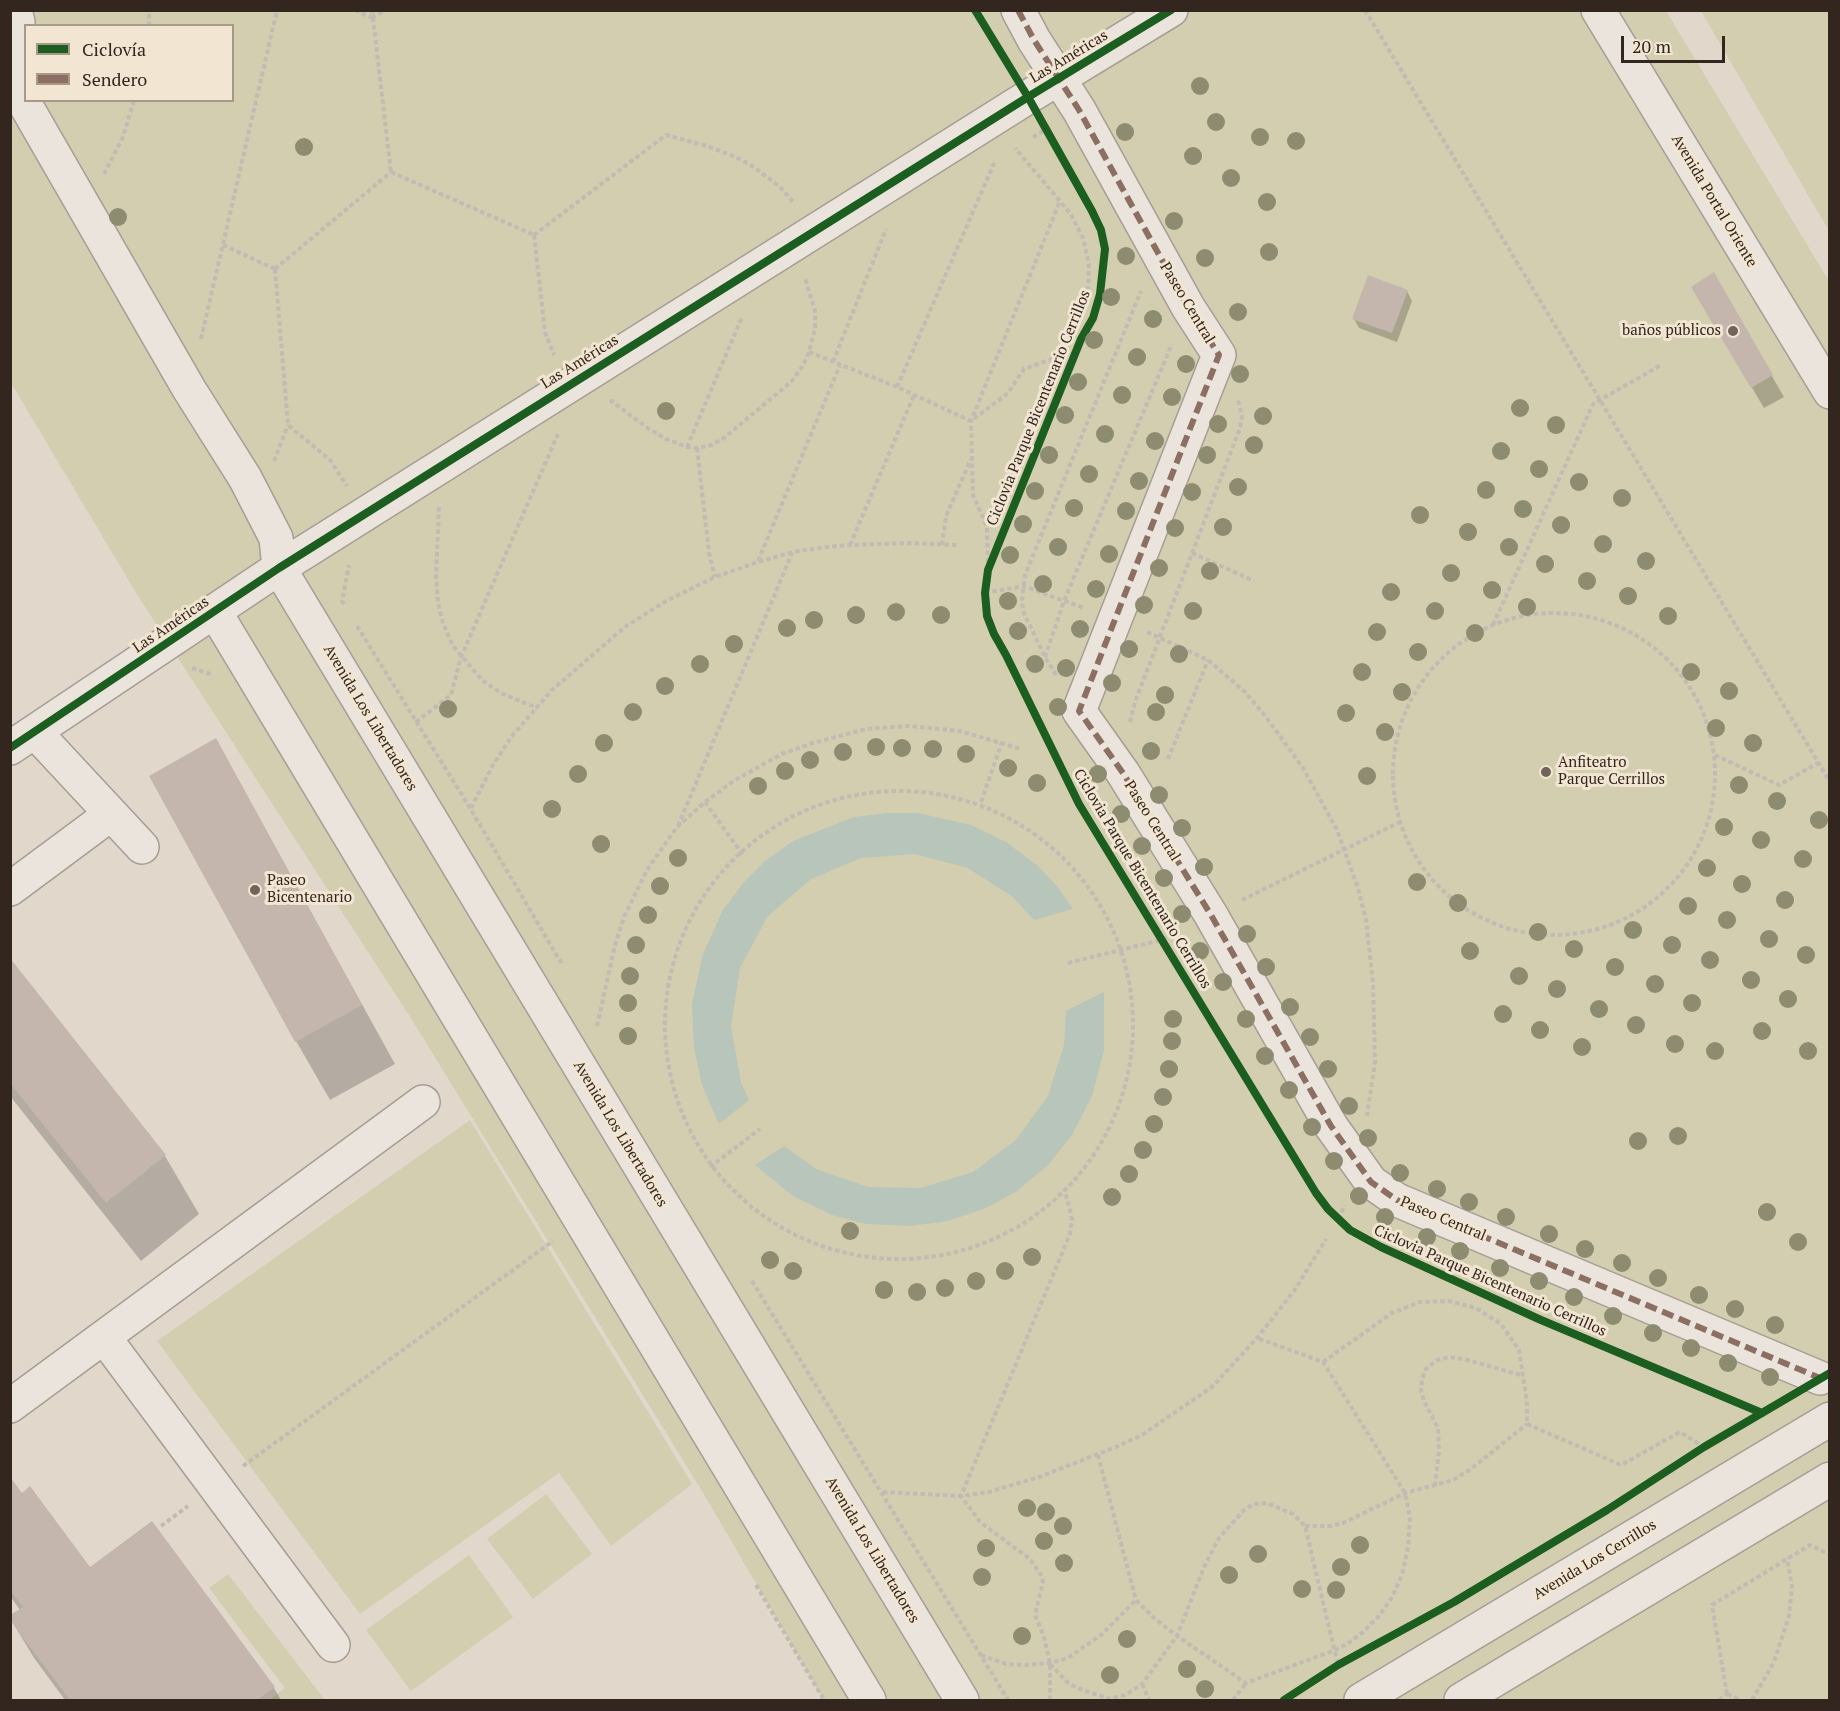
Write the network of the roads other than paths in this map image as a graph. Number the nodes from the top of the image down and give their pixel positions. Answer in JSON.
{"nodes":[{"id":1,"x":15,"y":10,"type":"edge"},
{"id":2,"x":1018,"y":10,"type":"edge"},
{"id":3,"x":1171,"y":10,"type":"edge"},
{"id":4,"x":1598,"y":10,"type":"edge"},
{"id":5,"x":10,"y":62,"type":"edge"},
{"id":6,"x":10,"y":78,"type":"edge"},
{"id":7,"x":1060,"y":79,"type":"junction"},
{"id":8,"x":1830,"y":392,"type":"edge"},
{"id":9,"x":279,"y":568,"type":"junction"},
{"id":10,"x":215,"y":612,"type":"junction"},
{"id":11,"x":23,"y":740,"type":"edge"},
{"id":12,"x":111,"y":814,"type":"junction"},
{"id":13,"x":142,"y":847,"type":"dead end"},
{"id":14,"x":10,"y":889,"type":"edge"},
{"id":15,"x":423,"y":1102,"type":"dead end"},
{"id":16,"x":104,"y":1337,"type":"junction"},
{"id":17,"x":1820,"y":1378,"type":"dead end"},
{"id":18,"x":10,"y":1406,"type":"edge"},
{"id":19,"x":1830,"y":1419,"type":"edge"},
{"id":20,"x":1830,"y":1479,"type":"edge"},
{"id":21,"x":333,"y":1645,"type":"dead end"},
{"id":22,"x":869,"y":1701,"type":"edge"},
{"id":23,"x":962,"y":1701,"type":"edge"},
{"id":24,"x":1360,"y":1701,"type":"edge"},
{"id":25,"x":1461,"y":1701,"type":"edge"}],
"edges":[{"from":1,"to":5,"type":"street"},
{"from":2,"to":7,"type":"street","name":"Paseo Central"},
{"from":3,"to":7,"type":"street","name":"Las Américas"},
{"from":4,"to":8,"type":"street","name":"Avenida Portal Oriente"},
{"from":6,"to":9,"type":"street"},
{"from":7,"to":9,"type":"street","name":"Las Américas"},
{"from":7,"to":17,"type":"street","name":"Paseo Central"},
{"from":9,"to":10,"type":"street","name":"Las Américas"},
{"from":9,"to":23,"type":"street","name":"Avenida Los Libertadores"},
{"from":10,"to":11,"type":"street","name":"Las Américas"},
{"from":10,"to":22,"type":"street"},
{"from":11,"to":12,"type":"street"},
{"from":12,"to":13,"type":"street"},
{"from":12,"to":14,"type":"street"},
{"from":15,"to":16,"type":"street"},
{"from":16,"to":18,"type":"street"},
{"from":16,"to":21,"type":"street"},
{"from":19,"to":24,"type":"street","name":"Avenida Los Cerrillos"},
{"from":20,"to":25,"type":"street"}]}
